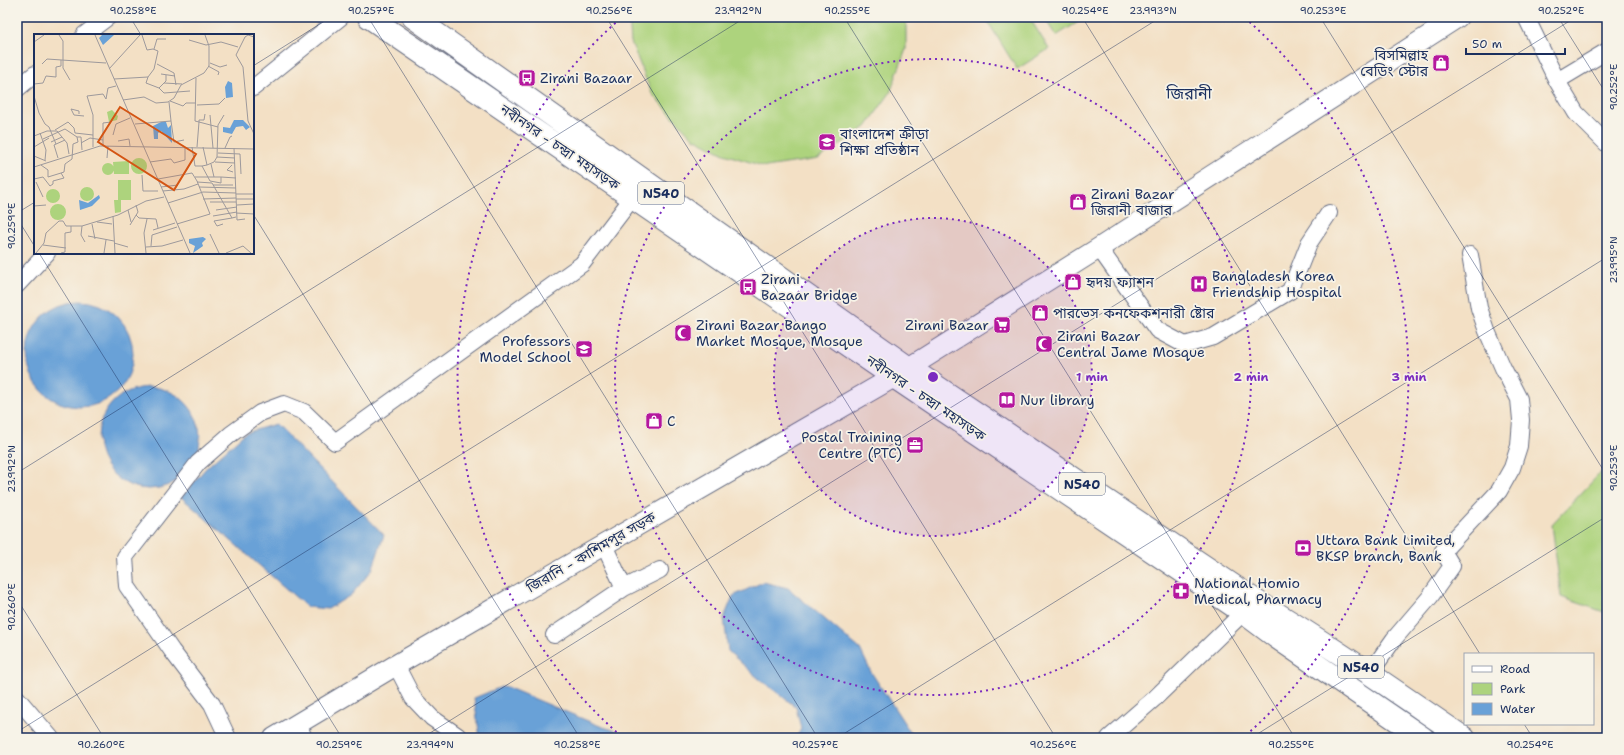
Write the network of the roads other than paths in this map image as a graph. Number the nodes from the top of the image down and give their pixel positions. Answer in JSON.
{"nodes":[{"id":1,"x":108,"y":17,"type":"edge"},
{"id":2,"x":341,"y":17,"type":"edge"},
{"id":3,"x":369,"y":17,"type":"edge"},
{"id":4,"x":413,"y":17,"type":"edge"},
{"id":5,"x":1458,"y":17,"type":"edge"},
{"id":6,"x":1526,"y":17,"type":"edge"},
{"id":7,"x":1435,"y":24,"type":"edge"},
{"id":8,"x":85,"y":34,"type":"edge"},
{"id":9,"x":1607,"y":51,"type":"edge"},
{"id":10,"x":34,"y":75,"type":"edge"},
{"id":11,"x":1557,"y":81,"type":"junction"},
{"id":12,"x":254,"y":87,"type":"edge"},
{"id":13,"x":17,"y":89,"type":"edge"},
{"id":14,"x":1607,"y":144,"type":"edge"},
{"id":15,"x":633,"y":197,"type":"junction"},
{"id":16,"x":1329,"y":213,"type":"dead end"},
{"id":17,"x":1098,"y":248,"type":"junction"},
{"id":18,"x":46,"y":254,"type":"edge"},
{"id":19,"x":1470,"y":256,"type":"dead end"},
{"id":20,"x":17,"y":285,"type":"edge"},
{"id":21,"x":901,"y":372,"type":"junction"},
{"id":22,"x":604,"y":545,"type":"junction"},
{"id":23,"x":660,"y":570,"type":"dead end"},
{"id":24,"x":624,"y":588,"type":"junction"},
{"id":25,"x":1250,"y":607,"type":"junction"},
{"id":26,"x":554,"y":635,"type":"dead end"},
{"id":27,"x":396,"y":665,"type":"junction"},
{"id":28,"x":1370,"y":673,"type":"junction"},
{"id":29,"x":17,"y":698,"type":"edge"},
{"id":30,"x":301,"y":731,"type":"edge"},
{"id":31,"x":457,"y":737,"type":"edge"},
{"id":32,"x":51,"y":738,"type":"edge"},
{"id":33,"x":228,"y":738,"type":"edge"},
{"id":34,"x":274,"y":738,"type":"edge"},
{"id":35,"x":1109,"y":738,"type":"edge"},
{"id":36,"x":1423,"y":738,"type":"edge"},
{"id":37,"x":1464,"y":738,"type":"edge"}],
"edges":[{"from":1,"to":8,"type":"street"},
{"from":2,"to":12,"type":"street"},
{"from":3,"to":15,"type":"highway","name":"নবীনগর - চন্দ্রা মহাসড়ক","number":"N540"},
{"from":4,"to":21,"type":"highway","name":"নবীনগর - চন্দ্রা মহাসড়ক","number":"N540"},
{"from":5,"to":7,"type":"street","name":"জিরানি - কাশিমপুর সড়ক"},
{"from":6,"to":11,"type":"street"},
{"from":7,"to":17,"type":"street","name":"জিরানি - কাশিমপুর সড়ক"},
{"from":9,"to":11,"type":"street"},
{"from":10,"to":13,"type":"street"},
{"from":11,"to":14,"type":"street"},
{"from":15,"to":21,"type":"highway","name":"নবীনগর - চন্দ্রা মহাসড়ক","number":"N540"},
{"from":15,"to":33,"type":"street"},
{"from":16,"to":17,"type":"street"},
{"from":17,"to":21,"type":"street","name":"জিরানি - কাশিমপুর সড়ক"},
{"from":18,"to":20,"type":"street"},
{"from":19,"to":28,"type":"street"},
{"from":21,"to":22,"type":"street","name":"জিরানি - কাশিমপুর সড়ক"},
{"from":21,"to":25,"type":"highway","name":"নবীনগর - চন্দ্রা মহাসড়ক","number":"N540"},
{"from":22,"to":24,"type":"street"},
{"from":22,"to":27,"type":"street","name":"জিরানি - কাশিমপুর সড়ক"},
{"from":23,"to":24,"type":"street"},
{"from":24,"to":26,"type":"street"},
{"from":25,"to":28,"type":"highway","name":"নবীনগর - চন্দ্রা মহাসড়ক","number":"N540"},
{"from":25,"to":35,"type":"street"},
{"from":25,"to":36,"type":"highway","name":"নবীনগর - চন্দ্রা মহাসড়ক","number":"N540"},
{"from":27,"to":30,"type":"street","name":"জিরানি - কাশিমপুর সড়ক"},
{"from":27,"to":31,"type":"street"},
{"from":28,"to":37,"type":"highway","name":"নবীনগর - চন্দ্রা মহাসড়ক","number":"N540"},
{"from":29,"to":32,"type":"street"},
{"from":30,"to":34,"type":"street","name":"জিরানি - কাশিমপুর সড়ক"}]}
